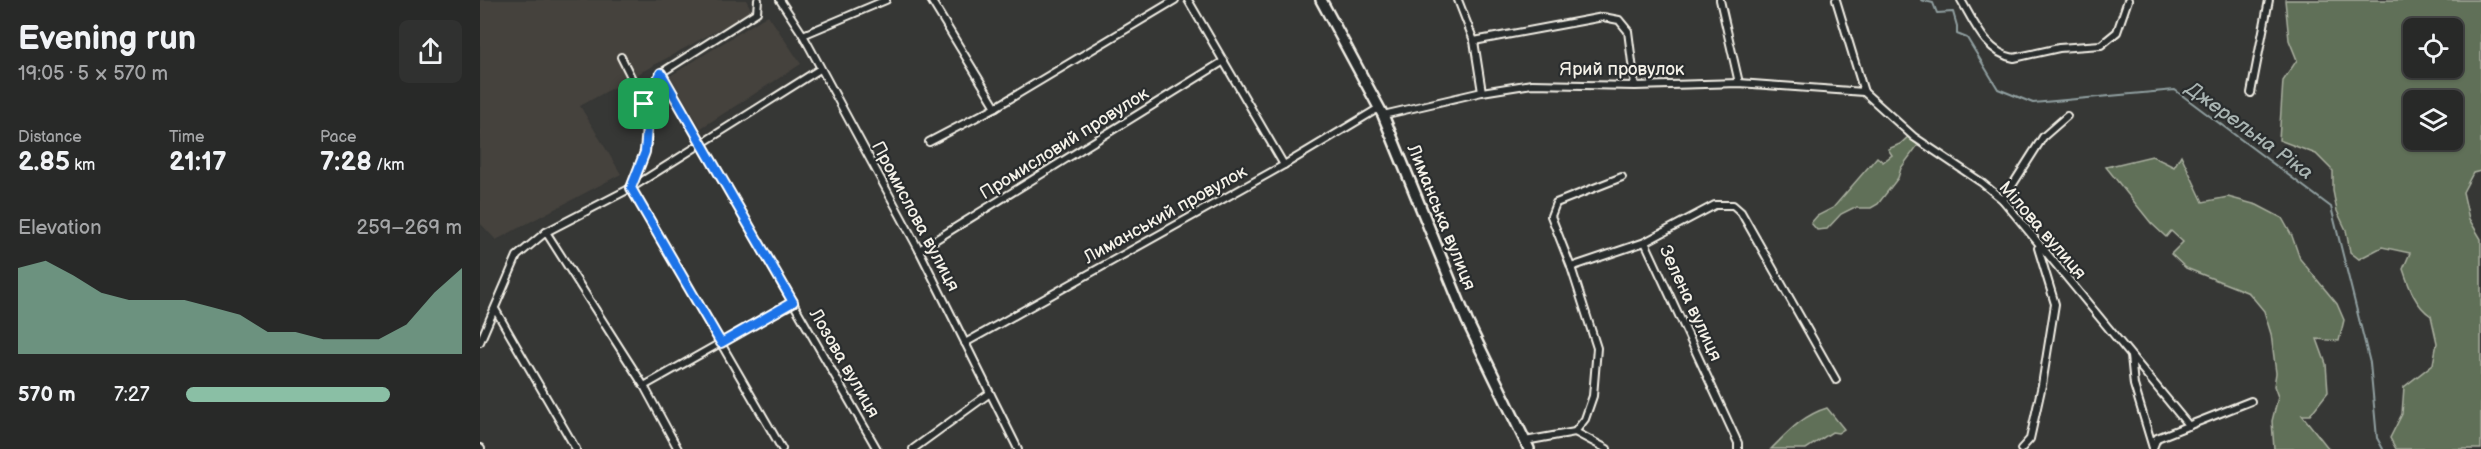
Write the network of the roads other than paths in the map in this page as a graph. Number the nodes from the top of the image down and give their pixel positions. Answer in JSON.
{"nodes":[{"id":1,"x":758,"y":0,"type":"edge"},
{"id":2,"x":780,"y":0,"type":"edge"},
{"id":3,"x":886,"y":0,"type":"edge"},
{"id":4,"x":931,"y":0,"type":"edge"},
{"id":5,"x":1175,"y":0,"type":"edge"},
{"id":6,"x":1188,"y":0,"type":"edge"},
{"id":7,"x":1321,"y":0,"type":"edge"},
{"id":8,"x":1458,"y":0,"type":"edge"},
{"id":9,"x":1720,"y":0,"type":"edge"},
{"id":10,"x":1836,"y":0,"type":"edge"},
{"id":11,"x":1961,"y":0,"type":"edge"},
{"id":12,"x":2128,"y":0,"type":"edge"},
{"id":13,"x":2269,"y":0,"type":"edge"},
{"id":14,"x":803,"y":35,"type":"junction"},
{"id":15,"x":1474,"y":41,"type":"junction"},
{"id":16,"x":621,"y":57,"type":"dead end"},
{"id":17,"x":1224,"y":61,"type":"junction"},
{"id":18,"x":820,"y":69,"type":"junction"},
{"id":19,"x":661,"y":73,"type":"junction"},
{"id":20,"x":1739,"y":83,"type":"junction"},
{"id":21,"x":1635,"y":86,"type":"junction"},
{"id":22,"x":1482,"y":92,"type":"junction"},
{"id":23,"x":1864,"y":92,"type":"junction"},
{"id":24,"x":2251,"y":93,"type":"dead end"},
{"id":25,"x":644,"y":104,"type":"junction"},
{"id":26,"x":996,"y":107,"type":"junction"},
{"id":27,"x":1381,"y":112,"type":"junction"},
{"id":28,"x":2067,"y":116,"type":"dead end"},
{"id":29,"x":928,"y":142,"type":"dead end"},
{"id":30,"x":702,"y":145,"type":"junction"},
{"id":31,"x":1284,"y":165,"type":"junction"},
{"id":32,"x":1622,"y":177,"type":"dead end"},
{"id":33,"x":631,"y":188,"type":"junction"},
{"id":34,"x":2003,"y":200,"type":"junction"},
{"id":35,"x":546,"y":232,"type":"junction"},
{"id":36,"x":1645,"y":242,"type":"junction"},
{"id":37,"x":2038,"y":244,"type":"junction"},
{"id":38,"x":919,"y":250,"type":"junction"},
{"id":39,"x":1571,"y":267,"type":"junction"},
{"id":40,"x":793,"y":302,"type":"junction"},
{"id":41,"x":495,"y":309,"type":"junction"},
{"id":42,"x":480,"y":342,"type":"edge"},
{"id":43,"x":721,"y":343,"type":"junction"},
{"id":44,"x":965,"y":343,"type":"junction"},
{"id":45,"x":2131,"y":355,"type":"junction"},
{"id":46,"x":1836,"y":380,"type":"dead end"},
{"id":47,"x":644,"y":386,"type":"junction"},
{"id":48,"x":990,"y":393,"type":"junction"},
{"id":49,"x":2251,"y":401,"type":"dead end"},
{"id":50,"x":2189,"y":426,"type":"junction"},
{"id":51,"x":1575,"y":432,"type":"junction"},
{"id":52,"x":1527,"y":445,"type":"edge"},
{"id":53,"x":576,"y":449,"type":"edge"},
{"id":54,"x":678,"y":449,"type":"edge"},
{"id":55,"x":782,"y":449,"type":"edge"},
{"id":56,"x":877,"y":449,"type":"edge"},
{"id":57,"x":913,"y":449,"type":"edge"},
{"id":58,"x":1018,"y":449,"type":"edge"},
{"id":59,"x":1607,"y":449,"type":"edge"},
{"id":60,"x":1738,"y":449,"type":"edge"},
{"id":61,"x":2021,"y":449,"type":"edge"},
{"id":62,"x":2152,"y":449,"type":"edge"}],
"edges":[{"from":1,"to":19,"type":"street"},
{"from":2,"to":14,"type":"street","name":"Промислова вулиця"},
{"from":3,"to":14,"type":"street"},
{"from":4,"to":26,"type":"street"},
{"from":5,"to":26,"type":"street"},
{"from":6,"to":17,"type":"street"},
{"from":7,"to":27,"type":"street","name":"Лиманська вулиця"},
{"from":8,"to":15,"type":"street"},
{"from":9,"to":20,"type":"street"},
{"from":10,"to":23,"type":"street"},
{"from":11,"to":12,"type":"street"},
{"from":13,"to":24,"type":"street"},
{"from":14,"to":18,"type":"street","name":"Промислова вулиця"},
{"from":15,"to":21,"type":"street"},
{"from":15,"to":22,"type":"street"},
{"from":16,"to":25,"type":"street"},
{"from":17,"to":31,"type":"street"},
{"from":17,"to":38,"type":"street","name":"Промисловий провулок"},
{"from":18,"to":30,"type":"street"},
{"from":18,"to":38,"type":"street","name":"Промислова вулиця"},
{"from":19,"to":25,"type":"street"},
{"from":19,"to":30,"type":"street","name":"Лозова вулиця"},
{"from":20,"to":21,"type":"street","name":"Ярий провулок"},
{"from":20,"to":23,"type":"street","name":"Ярий провулок"},
{"from":21,"to":22,"type":"street","name":"Ярий провулок"},
{"from":22,"to":27,"type":"street","name":"Ярий провулок"},
{"from":23,"to":34,"type":"street","name":"Мілова вулиця"},
{"from":25,"to":33,"type":"street"},
{"from":26,"to":29,"type":"street"},
{"from":27,"to":31,"type":"street","name":"Лиманський провулок"},
{"from":27,"to":52,"type":"street","name":"Лиманська вулиця"},
{"from":28,"to":34,"type":"street"},
{"from":30,"to":33,"type":"street"},
{"from":30,"to":40,"type":"street","name":"Лозова вулиця"},
{"from":31,"to":44,"type":"street","name":"Лиманський провулок"},
{"from":32,"to":39,"type":"street"},
{"from":33,"to":35,"type":"street"},
{"from":33,"to":43,"type":"street"},
{"from":34,"to":37,"type":"street","name":"Мілова вулиця"},
{"from":35,"to":41,"type":"street"},
{"from":35,"to":47,"type":"street"},
{"from":36,"to":39,"type":"street","name":"Зелена вулиця"},
{"from":36,"to":46,"type":"street"},
{"from":36,"to":60,"type":"street","name":"Зелена вулиця"},
{"from":37,"to":45,"type":"street","name":"Мілова вулиця"},
{"from":37,"to":61,"type":"street"},
{"from":38,"to":44,"type":"street","name":"Промислова вулиця"},
{"from":39,"to":51,"type":"street"},
{"from":40,"to":43,"type":"street"},
{"from":40,"to":56,"type":"street","name":"Лозова вулиця"},
{"from":41,"to":42,"type":"street"},
{"from":41,"to":53,"type":"street"},
{"from":43,"to":47,"type":"street"},
{"from":43,"to":55,"type":"street"},
{"from":44,"to":48,"type":"street","name":"Промислова вулиця"},
{"from":45,"to":50,"type":"street","name":"Мілова вулиця"},
{"from":45,"to":62,"type":"street"},
{"from":47,"to":54,"type":"street"},
{"from":48,"to":57,"type":"street"},
{"from":48,"to":58,"type":"street","name":"Промислова вулиця"},
{"from":49,"to":50,"type":"street"},
{"from":50,"to":62,"type":"street"},
{"from":51,"to":52,"type":"street"},
{"from":51,"to":59,"type":"street"}]}
